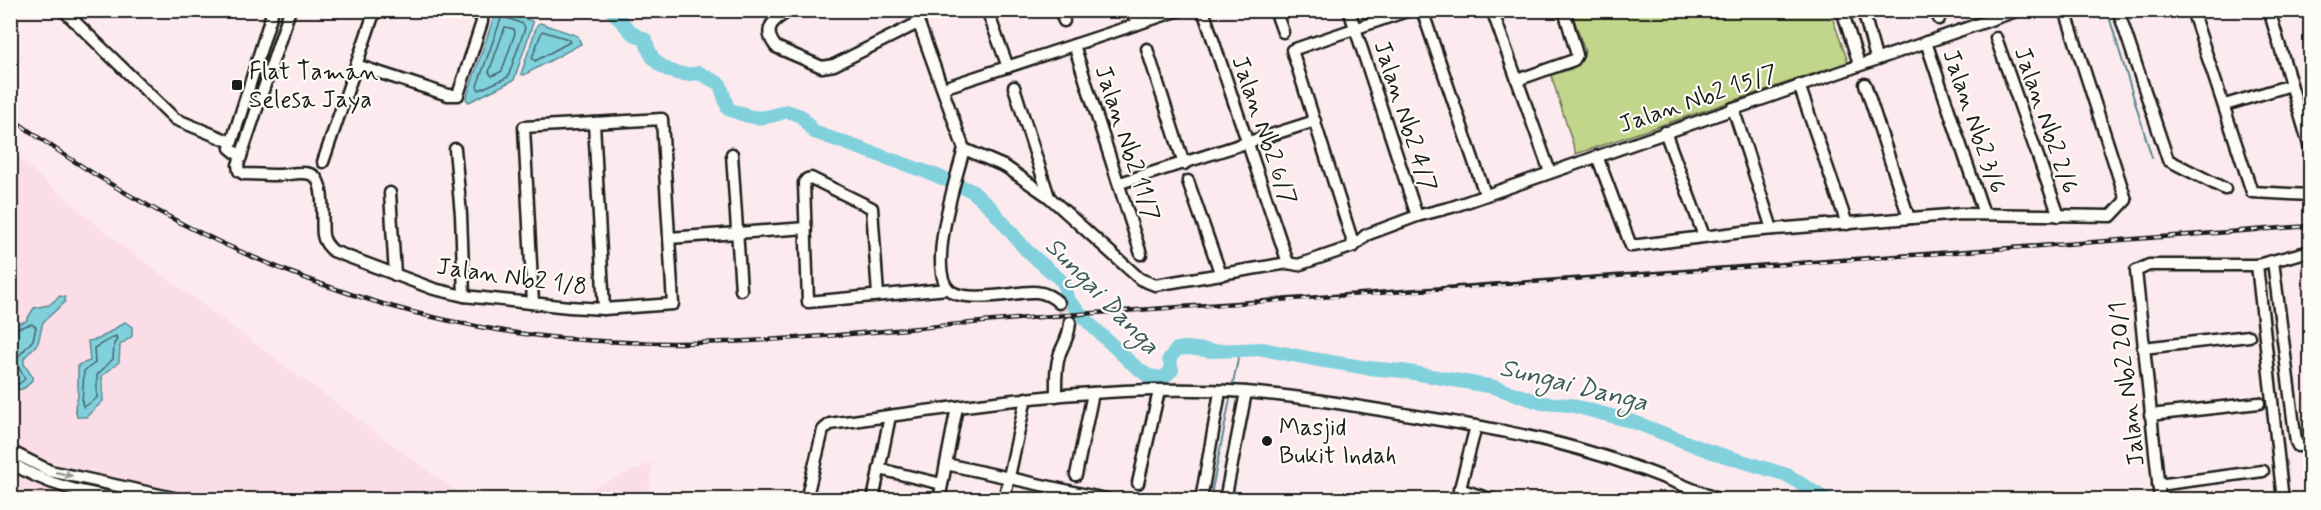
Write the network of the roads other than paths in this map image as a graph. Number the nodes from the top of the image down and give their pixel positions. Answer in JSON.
{"nodes":[{"id":1,"x":63,"y":10,"type":"edge"},
{"id":2,"x":273,"y":10,"type":"edge"},
{"id":3,"x":290,"y":10,"type":"edge"},
{"id":4,"x":375,"y":10,"type":"edge"},
{"id":5,"x":469,"y":10,"type":"edge"},
{"id":6,"x":791,"y":10,"type":"edge"},
{"id":7,"x":914,"y":10,"type":"edge"},
{"id":8,"x":987,"y":10,"type":"edge"},
{"id":9,"x":1132,"y":10,"type":"edge"},
{"id":10,"x":1180,"y":10,"type":"edge"},
{"id":11,"x":1203,"y":10,"type":"edge"},
{"id":12,"x":1275,"y":10,"type":"edge"},
{"id":13,"x":1349,"y":10,"type":"edge"},
{"id":14,"x":1410,"y":10,"type":"edge"},
{"id":15,"x":1422,"y":10,"type":"edge"},
{"id":16,"x":1492,"y":10,"type":"edge"},
{"id":17,"x":1564,"y":10,"type":"edge"},
{"id":18,"x":1842,"y":10,"type":"edge"},
{"id":19,"x":1863,"y":10,"type":"edge"},
{"id":20,"x":2019,"y":10,"type":"edge"},
{"id":21,"x":2065,"y":10,"type":"edge"},
{"id":22,"x":2118,"y":10,"type":"edge"},
{"id":23,"x":2192,"y":10,"type":"edge"},
{"id":24,"x":2269,"y":10,"type":"edge"},
{"id":25,"x":918,"y":23,"type":"junction"},
{"id":26,"x":1137,"y":24,"type":"junction"},
{"id":27,"x":1355,"y":29,"type":"junction"},
{"id":28,"x":1283,"y":32,"type":"dead end"},
{"id":29,"x":1996,"y":38,"type":"dead end"},
{"id":30,"x":1926,"y":42,"type":"junction"},
{"id":31,"x":1074,"y":45,"type":"junction"},
{"id":32,"x":1147,"y":49,"type":"dead end"},
{"id":33,"x":1876,"y":58,"type":"junction"},
{"id":34,"x":1859,"y":64,"type":"junction"},
{"id":35,"x":357,"y":65,"type":"junction"},
{"id":36,"x":1008,"y":67,"type":"junction"},
{"id":37,"x":1517,"y":80,"type":"junction"},
{"id":38,"x":1865,"y":84,"type":"dead end"},
{"id":39,"x":1799,"y":85,"type":"junction"},
{"id":40,"x":2291,"y":85,"type":"junction"},
{"id":41,"x":1014,"y":87,"type":"dead end"},
{"id":42,"x":943,"y":88,"type":"junction"},
{"id":43,"x":2225,"y":105,"type":"junction"},
{"id":44,"x":1733,"y":108,"type":"junction"},
{"id":45,"x":1315,"y":121,"type":"junction"},
{"id":46,"x":594,"y":123,"type":"junction"},
{"id":47,"x":1665,"y":132,"type":"junction"},
{"id":48,"x":231,"y":142,"type":"junction"},
{"id":49,"x":1248,"y":143,"type":"junction"},
{"id":50,"x":2310,"y":148,"type":"edge"},
{"id":51,"x":455,"y":149,"type":"dead end"},
{"id":52,"x":964,"y":149,"type":"junction"},
{"id":53,"x":732,"y":154,"type":"dead end"},
{"id":54,"x":1597,"y":156,"type":"junction"},
{"id":55,"x":241,"y":157,"type":"junction"},
{"id":56,"x":323,"y":162,"type":"dead end"},
{"id":57,"x":1184,"y":164,"type":"junction"},
{"id":58,"x":1550,"y":172,"type":"junction"},
{"id":59,"x":1188,"y":181,"type":"dead end"},
{"id":60,"x":1120,"y":183,"type":"junction"},
{"id":61,"x":2225,"y":189,"type":"dead end"},
{"id":62,"x":390,"y":193,"type":"dead end"},
{"id":63,"x":1485,"y":194,"type":"junction"},
{"id":64,"x":2310,"y":195,"type":"edge"},
{"id":65,"x":1049,"y":197,"type":"junction"},
{"id":66,"x":1984,"y":214,"type":"junction"},
{"id":67,"x":1417,"y":216,"type":"junction"},
{"id":68,"x":2059,"y":216,"type":"junction"},
{"id":69,"x":1909,"y":218,"type":"junction"},
{"id":70,"x":1847,"y":224,"type":"junction"},
{"id":71,"x":806,"y":228,"type":"junction"},
{"id":72,"x":1772,"y":230,"type":"junction"},
{"id":73,"x":738,"y":233,"type":"junction"},
{"id":74,"x":1704,"y":236,"type":"junction"},
{"id":75,"x":669,"y":238,"type":"junction"},
{"id":76,"x":1354,"y":246,"type":"junction"},
{"id":77,"x":2310,"y":251,"type":"edge"},
{"id":78,"x":1141,"y":254,"type":"dead end"},
{"id":79,"x":2273,"y":261,"type":"junction"},
{"id":80,"x":1288,"y":263,"type":"junction"},
{"id":81,"x":2257,"y":265,"type":"junction"},
{"id":82,"x":395,"y":275,"type":"junction"},
{"id":83,"x":1221,"y":275,"type":"junction"},
{"id":84,"x":948,"y":289,"type":"junction"},
{"id":85,"x":741,"y":290,"type":"dead end"},
{"id":86,"x":878,"y":295,"type":"junction"},
{"id":87,"x":464,"y":296,"type":"junction"},
{"id":88,"x":534,"y":303,"type":"junction"},
{"id":89,"x":1059,"y":303,"type":"tunnel mouth"},
{"id":90,"x":604,"y":309,"type":"junction"},
{"id":91,"x":1070,"y":322,"type":"dead end"},
{"id":92,"x":2248,"y":336,"type":"dead end"},
{"id":93,"x":2143,"y":348,"type":"junction"},
{"id":94,"x":1159,"y":392,"type":"junction"},
{"id":95,"x":1220,"y":392,"type":"junction"},
{"id":96,"x":1246,"y":392,"type":"junction"},
{"id":97,"x":1093,"y":393,"type":"junction"},
{"id":98,"x":1056,"y":396,"type":"junction"},
{"id":99,"x":1026,"y":398,"type":"junction"},
{"id":100,"x":2259,"y":403,"type":"dead end"},
{"id":101,"x":957,"y":407,"type":"junction"},
{"id":102,"x":2150,"y":415,"type":"junction"},
{"id":103,"x":890,"y":416,"type":"junction"},
{"id":104,"x":1476,"y":426,"type":"junction"},
{"id":105,"x":2310,"y":445,"type":"edge"},
{"id":106,"x":10,"y":451,"type":"edge"},
{"id":107,"x":10,"y":462,"type":"edge"},
{"id":108,"x":946,"y":464,"type":"junction"},
{"id":109,"x":879,"y":470,"type":"junction"},
{"id":110,"x":2263,"y":471,"type":"dead end"},
{"id":111,"x":1076,"y":475,"type":"dead end"},
{"id":112,"x":1010,"y":477,"type":"junction"},
{"id":113,"x":1137,"y":483,"type":"dead end"},
{"id":114,"x":942,"y":484,"type":"junction"},
{"id":115,"x":2158,"y":485,"type":"junction"},
{"id":116,"x":1458,"y":494,"type":"edge"},
{"id":117,"x":1105,"y":499,"type":"edge"},
{"id":118,"x":127,"y":500,"type":"edge"},
{"id":119,"x":183,"y":500,"type":"edge"},
{"id":120,"x":806,"y":500,"type":"edge"},
{"id":121,"x":873,"y":500,"type":"edge"},
{"id":122,"x":939,"y":500,"type":"edge"},
{"id":123,"x":1004,"y":500,"type":"edge"},
{"id":124,"x":1201,"y":500,"type":"edge"},
{"id":125,"x":1225,"y":500,"type":"edge"},
{"id":126,"x":1494,"y":500,"type":"edge"},
{"id":127,"x":1720,"y":500,"type":"edge"},
{"id":128,"x":2160,"y":500,"type":"edge"},
{"id":129,"x":2283,"y":500,"type":"edge"}],
"edges":[{"from":1,"to":48,"type":"street"},
{"from":2,"to":48,"type":"street"},
{"from":3,"to":55,"type":"street"},
{"from":4,"to":35,"type":"street"},
{"from":5,"to":35,"type":"street"},
{"from":6,"to":25,"type":"street"},
{"from":7,"to":25,"type":"street"},
{"from":8,"to":36,"type":"street"},
{"from":9,"to":26,"type":"street"},
{"from":10,"to":26,"type":"street"},
{"from":11,"to":49,"type":"street","name":"Jalan Nb2 6/7"},
{"from":12,"to":28,"type":"street"},
{"from":13,"to":27,"type":"street","name":"Jalan Nb2 4/7"},
{"from":14,"to":27,"type":"street"},
{"from":15,"to":63,"type":"street"},
{"from":16,"to":37,"type":"street"},
{"from":17,"to":37,"type":"street"},
{"from":18,"to":34,"type":"street"},
{"from":19,"to":33,"type":"street"},
{"from":20,"to":30,"type":"street","name":"Jalan Nb2 15/7"},
{"from":21,"to":68,"type":"street"},
{"from":22,"to":61,"type":"street"},
{"from":23,"to":43,"type":"street"},
{"from":24,"to":40,"type":"street"},
{"from":25,"to":42,"type":"street"},
{"from":26,"to":31,"type":"street"},
{"from":27,"to":45,"type":"street"},
{"from":27,"to":67,"type":"street","name":"Jalan Nb2 4/7"},
{"from":29,"to":68,"type":"street","name":"Jalan Nb2 2/6"},
{"from":30,"to":33,"type":"street","name":"Jalan Nb2 15/7"},
{"from":30,"to":66,"type":"street","name":"Jalan Nb2 3/6"},
{"from":31,"to":36,"type":"street"},
{"from":31,"to":60,"type":"street","name":"Jalan Nb2 11/7"},
{"from":32,"to":57,"type":"street"},
{"from":33,"to":34,"type":"street","name":"Jalan Nb2 15/7"},
{"from":34,"to":39,"type":"street","name":"Jalan Nb2 15/7"},
{"from":35,"to":56,"type":"street"},
{"from":36,"to":42,"type":"street"},
{"from":37,"to":58,"type":"street"},
{"from":38,"to":69,"type":"street"},
{"from":39,"to":44,"type":"street","name":"Jalan Nb2 15/7"},
{"from":39,"to":70,"type":"street"},
{"from":40,"to":43,"type":"street"},
{"from":40,"to":50,"type":"street"},
{"from":41,"to":65,"type":"street"},
{"from":42,"to":52,"type":"street"},
{"from":43,"to":64,"type":"street"},
{"from":44,"to":47,"type":"street","name":"Jalan Nb2 15/7"},
{"from":44,"to":72,"type":"street"},
{"from":45,"to":49,"type":"street"},
{"from":45,"to":76,"type":"street"},
{"from":46,"to":75,"type":"street"},
{"from":46,"to":88,"type":"street"},
{"from":46,"to":90,"type":"street"},
{"from":47,"to":54,"type":"street","name":"Jalan Nb2 15/7"},
{"from":47,"to":74,"type":"street"},
{"from":48,"to":55,"type":"street"},
{"from":49,"to":57,"type":"street"},
{"from":49,"to":80,"type":"street","name":"Jalan Nb2 6/7"},
{"from":51,"to":87,"type":"street"},
{"from":52,"to":65,"type":"street","name":"Jalan Nb2 15/7"},
{"from":52,"to":84,"type":"street"},
{"from":53,"to":73,"type":"street"},
{"from":54,"to":58,"type":"street","name":"Jalan Nb2 15/7"},
{"from":54,"to":74,"type":"street"},
{"from":55,"to":82,"type":"street","name":"Jalan Nb2 1/8"},
{"from":57,"to":60,"type":"street"},
{"from":58,"to":63,"type":"street","name":"Jalan Nb2 15/7"},
{"from":59,"to":83,"type":"street"},
{"from":60,"to":78,"type":"street","name":"Jalan Nb2 11/7"},
{"from":62,"to":82,"type":"street"},
{"from":63,"to":67,"type":"street","name":"Jalan Nb2 15/7"},
{"from":65,"to":83,"type":"street","name":"Jalan Nb2 15/7"},
{"from":66,"to":68,"type":"street"},
{"from":66,"to":69,"type":"street"},
{"from":67,"to":76,"type":"street","name":"Jalan Nb2 15/7"},
{"from":69,"to":70,"type":"street"},
{"from":70,"to":72,"type":"street"},
{"from":71,"to":73,"type":"street"},
{"from":71,"to":86,"type":"street"},
{"from":71,"to":86,"type":"street"},
{"from":72,"to":74,"type":"street"},
{"from":73,"to":75,"type":"street"},
{"from":73,"to":85,"type":"street"},
{"from":75,"to":90,"type":"street","name":"Jalan Nb2 1/8"},
{"from":76,"to":80,"type":"street","name":"Jalan Nb2 15/7"},
{"from":77,"to":79,"type":"street"},
{"from":79,"to":81,"type":"street"},
{"from":79,"to":105,"type":"street"},
{"from":80,"to":83,"type":"street","name":"Jalan Nb2 15/7"},
{"from":81,"to":93,"type":"street","name":"Jalan Nb2 20/1"},
{"from":81,"to":129,"type":"street"},
{"from":82,"to":87,"type":"street","name":"Jalan Nb2 1/8"},
{"from":84,"to":86,"type":"street"},
{"from":84,"to":89,"type":"street"},
{"from":87,"to":88,"type":"street","name":"Jalan Nb2 1/8"},
{"from":88,"to":90,"type":"street","name":"Jalan Nb2 1/8"},
{"from":91,"to":98,"type":"street"},
{"from":92,"to":93,"type":"street"},
{"from":93,"to":102,"type":"street","name":"Jalan Nb2 20/1"},
{"from":94,"to":95,"type":"street"},
{"from":94,"to":97,"type":"street"},
{"from":94,"to":113,"type":"street"},
{"from":95,"to":96,"type":"street"},
{"from":95,"to":124,"type":"street"},
{"from":96,"to":104,"type":"street"},
{"from":96,"to":125,"type":"street"},
{"from":97,"to":98,"type":"street"},
{"from":97,"to":111,"type":"street"},
{"from":98,"to":99,"type":"street"},
{"from":99,"to":101,"type":"street"},
{"from":99,"to":112,"type":"street"},
{"from":100,"to":102,"type":"street"},
{"from":101,"to":103,"type":"street"},
{"from":101,"to":108,"type":"street"},
{"from":102,"to":115,"type":"street","name":"Jalan Nb2 20/1"},
{"from":103,"to":109,"type":"street"},
{"from":103,"to":120,"type":"street"},
{"from":104,"to":116,"type":"street"},
{"from":104,"to":127,"type":"street"},
{"from":106,"to":119,"type":"street","one_way":true},
{"from":107,"to":118,"type":"street"},
{"from":108,"to":112,"type":"street"},
{"from":108,"to":114,"type":"street"},
{"from":109,"to":114,"type":"street"},
{"from":109,"to":121,"type":"street"},
{"from":110,"to":115,"type":"street"},
{"from":112,"to":117,"type":"street"},
{"from":112,"to":123,"type":"street"},
{"from":114,"to":122,"type":"street"},
{"from":115,"to":128,"type":"street","name":"Jalan Nb2 20/1"},
{"from":116,"to":126,"type":"street"}]}
